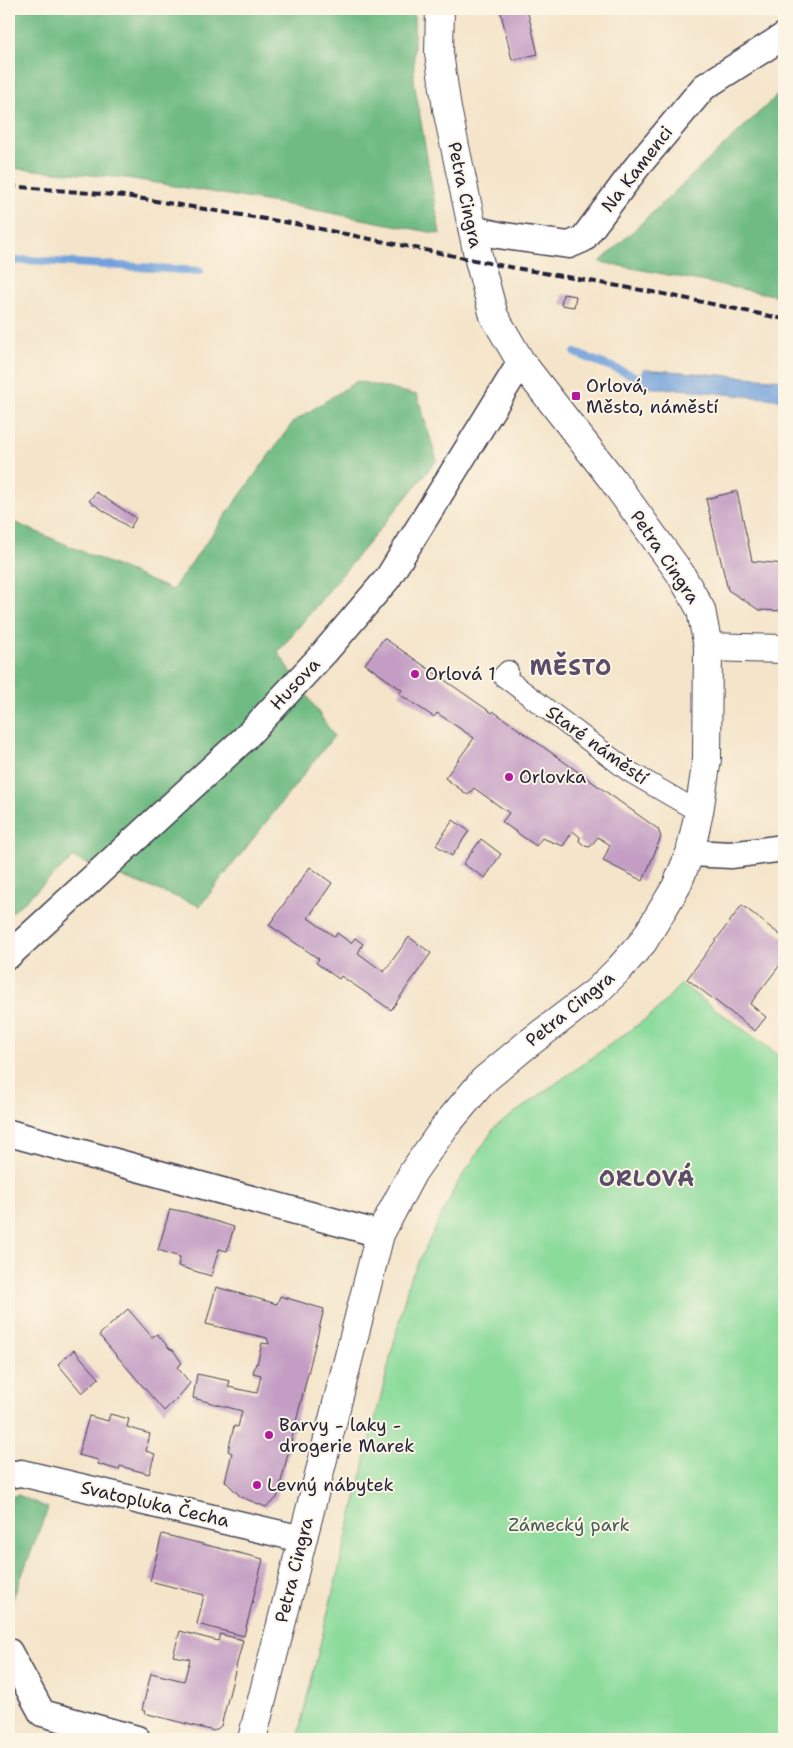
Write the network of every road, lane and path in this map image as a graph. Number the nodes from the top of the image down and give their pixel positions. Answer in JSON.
{"nodes":[{"id":1,"x":440,"y":9,"type":"edge"},
{"id":2,"x":784,"y":36,"type":"edge"},
{"id":3,"x":472,"y":230,"type":"junction"},
{"id":4,"x":521,"y":362,"type":"junction"},
{"id":5,"x":708,"y":647,"type":"junction"},
{"id":6,"x":784,"y":648,"type":"edge"},
{"id":7,"x":508,"y":671,"type":"dead end"},
{"id":8,"x":699,"y":812,"type":"junction"},
{"id":9,"x":784,"y":848,"type":"edge"},
{"id":10,"x":690,"y":853,"type":"junction"},
{"id":11,"x":9,"y":956,"type":"edge"},
{"id":12,"x":9,"y":1133,"type":"edge"},
{"id":13,"x":380,"y":1234,"type":"junction"},
{"id":14,"x":9,"y":1475,"type":"edge"},
{"id":15,"x":302,"y":1539,"type":"junction"},
{"id":16,"x":9,"y":1652,"type":"edge"},
{"id":17,"x":137,"y":1739,"type":"edge"},
{"id":18,"x":252,"y":1739,"type":"edge"}],
"edges":[{"from":1,"to":3,"type":"street","name":"Petra Cingra"},
{"from":2,"to":3,"type":"street","name":"Na Kamenci"},
{"from":3,"to":4,"type":"street","name":"Petra Cingra"},
{"from":4,"to":5,"type":"street","name":"Petra Cingra"},
{"from":4,"to":11,"type":"street","name":"Husova"},
{"from":5,"to":6,"type":"street"},
{"from":5,"to":8,"type":"street","name":"Petra Cingra"},
{"from":7,"to":8,"type":"street","name":"Staré náměstí"},
{"from":8,"to":10,"type":"street","name":"Petra Cingra"},
{"from":9,"to":10,"type":"street"},
{"from":10,"to":13,"type":"street","name":"Petra Cingra"},
{"from":12,"to":13,"type":"street"},
{"from":13,"to":15,"type":"street","name":"Petra Cingra"},
{"from":14,"to":15,"type":"street","name":"Svatopluka Čecha"},
{"from":15,"to":18,"type":"street","name":"Petra Cingra"},
{"from":16,"to":17,"type":"street"}]}
